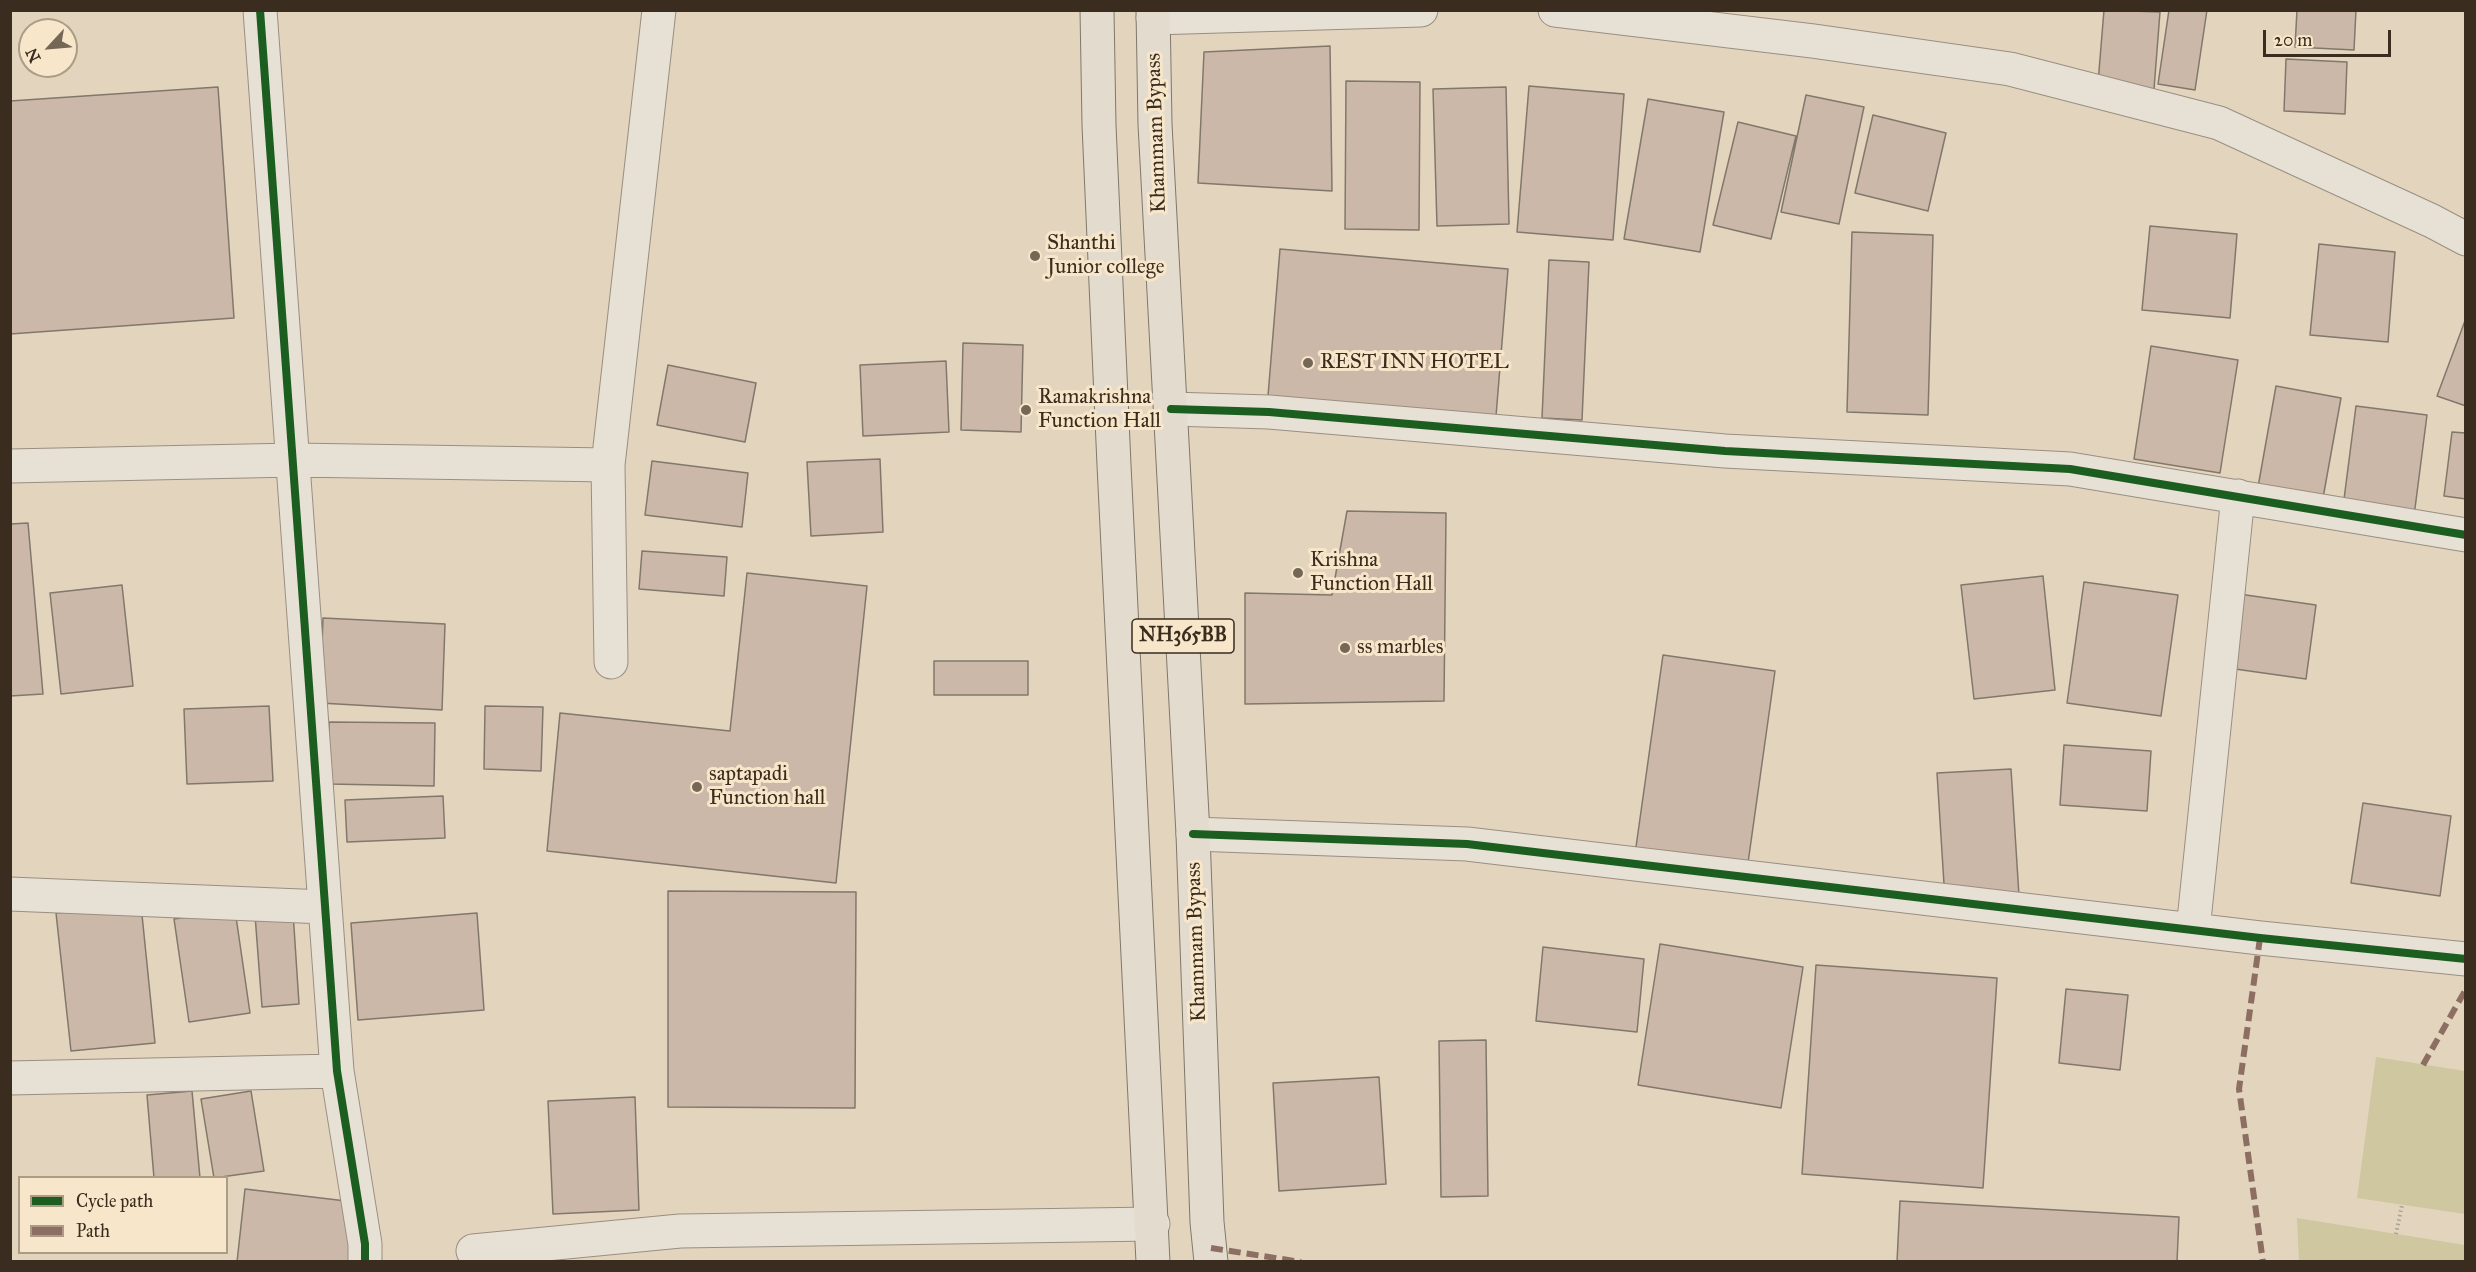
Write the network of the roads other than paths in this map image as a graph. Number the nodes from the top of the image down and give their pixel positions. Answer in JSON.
{"nodes":[{"id":1,"x":260,"y":10,"type":"edge"},
{"id":2,"x":659,"y":10,"type":"edge"},
{"id":3,"x":1097,"y":10,"type":"edge"},
{"id":4,"x":1421,"y":10,"type":"edge"},
{"id":5,"x":1555,"y":10,"type":"edge"},
{"id":6,"x":1153,"y":14,"type":"edge"},
{"id":7,"x":2466,"y":239,"type":"edge"},
{"id":8,"x":1171,"y":409,"type":"junction"},
{"id":9,"x":294,"y":460,"type":"junction"},
{"id":10,"x":608,"y":465,"type":"junction"},
{"id":11,"x":10,"y":466,"type":"edge"},
{"id":12,"x":2238,"y":496,"type":"junction"},
{"id":13,"x":2466,"y":535,"type":"edge"},
{"id":14,"x":611,"y":662,"type":"dead end"},
{"id":15,"x":1193,"y":834,"type":"junction"},
{"id":16,"x":10,"y":894,"type":"edge"},
{"id":17,"x":325,"y":907,"type":"junction"},
{"id":18,"x":2193,"y":930,"type":"junction"},
{"id":19,"x":2466,"y":959,"type":"edge"},
{"id":20,"x":337,"y":1071,"type":"junction"},
{"id":21,"x":10,"y":1078,"type":"edge"},
{"id":22,"x":1153,"y":1224,"type":"junction"},
{"id":23,"x":473,"y":1251,"type":"dead end"},
{"id":24,"x":365,"y":1262,"type":"edge"},
{"id":25,"x":1153,"y":1262,"type":"edge"},
{"id":26,"x":1211,"y":1262,"type":"edge"}],
"edges":[{"from":1,"to":9,"type":"street"},
{"from":2,"to":10,"type":"street"},
{"from":3,"to":22,"type":"highway","number":"NH365BB"},
{"from":4,"to":6,"type":"street"},
{"from":5,"to":7,"type":"street"},
{"from":6,"to":8,"type":"highway","name":"Khammam Bypass","number":"NH365BB"},
{"from":8,"to":12,"type":"street"},
{"from":8,"to":15,"type":"highway","name":"Khammam Bypass","number":"NH365BB"},
{"from":9,"to":10,"type":"street"},
{"from":9,"to":11,"type":"street"},
{"from":9,"to":17,"type":"street"},
{"from":10,"to":14,"type":"street"},
{"from":12,"to":13,"type":"street"},
{"from":12,"to":18,"type":"street"},
{"from":15,"to":18,"type":"street"},
{"from":15,"to":26,"type":"highway","name":"Khammam Bypass","number":"NH365BB"},
{"from":16,"to":17,"type":"street"},
{"from":17,"to":20,"type":"street"},
{"from":18,"to":19,"type":"street"},
{"from":20,"to":21,"type":"street"},
{"from":20,"to":24,"type":"street"},
{"from":22,"to":23,"type":"street"},
{"from":22,"to":25,"type":"highway","number":"NH365BB"}]}
